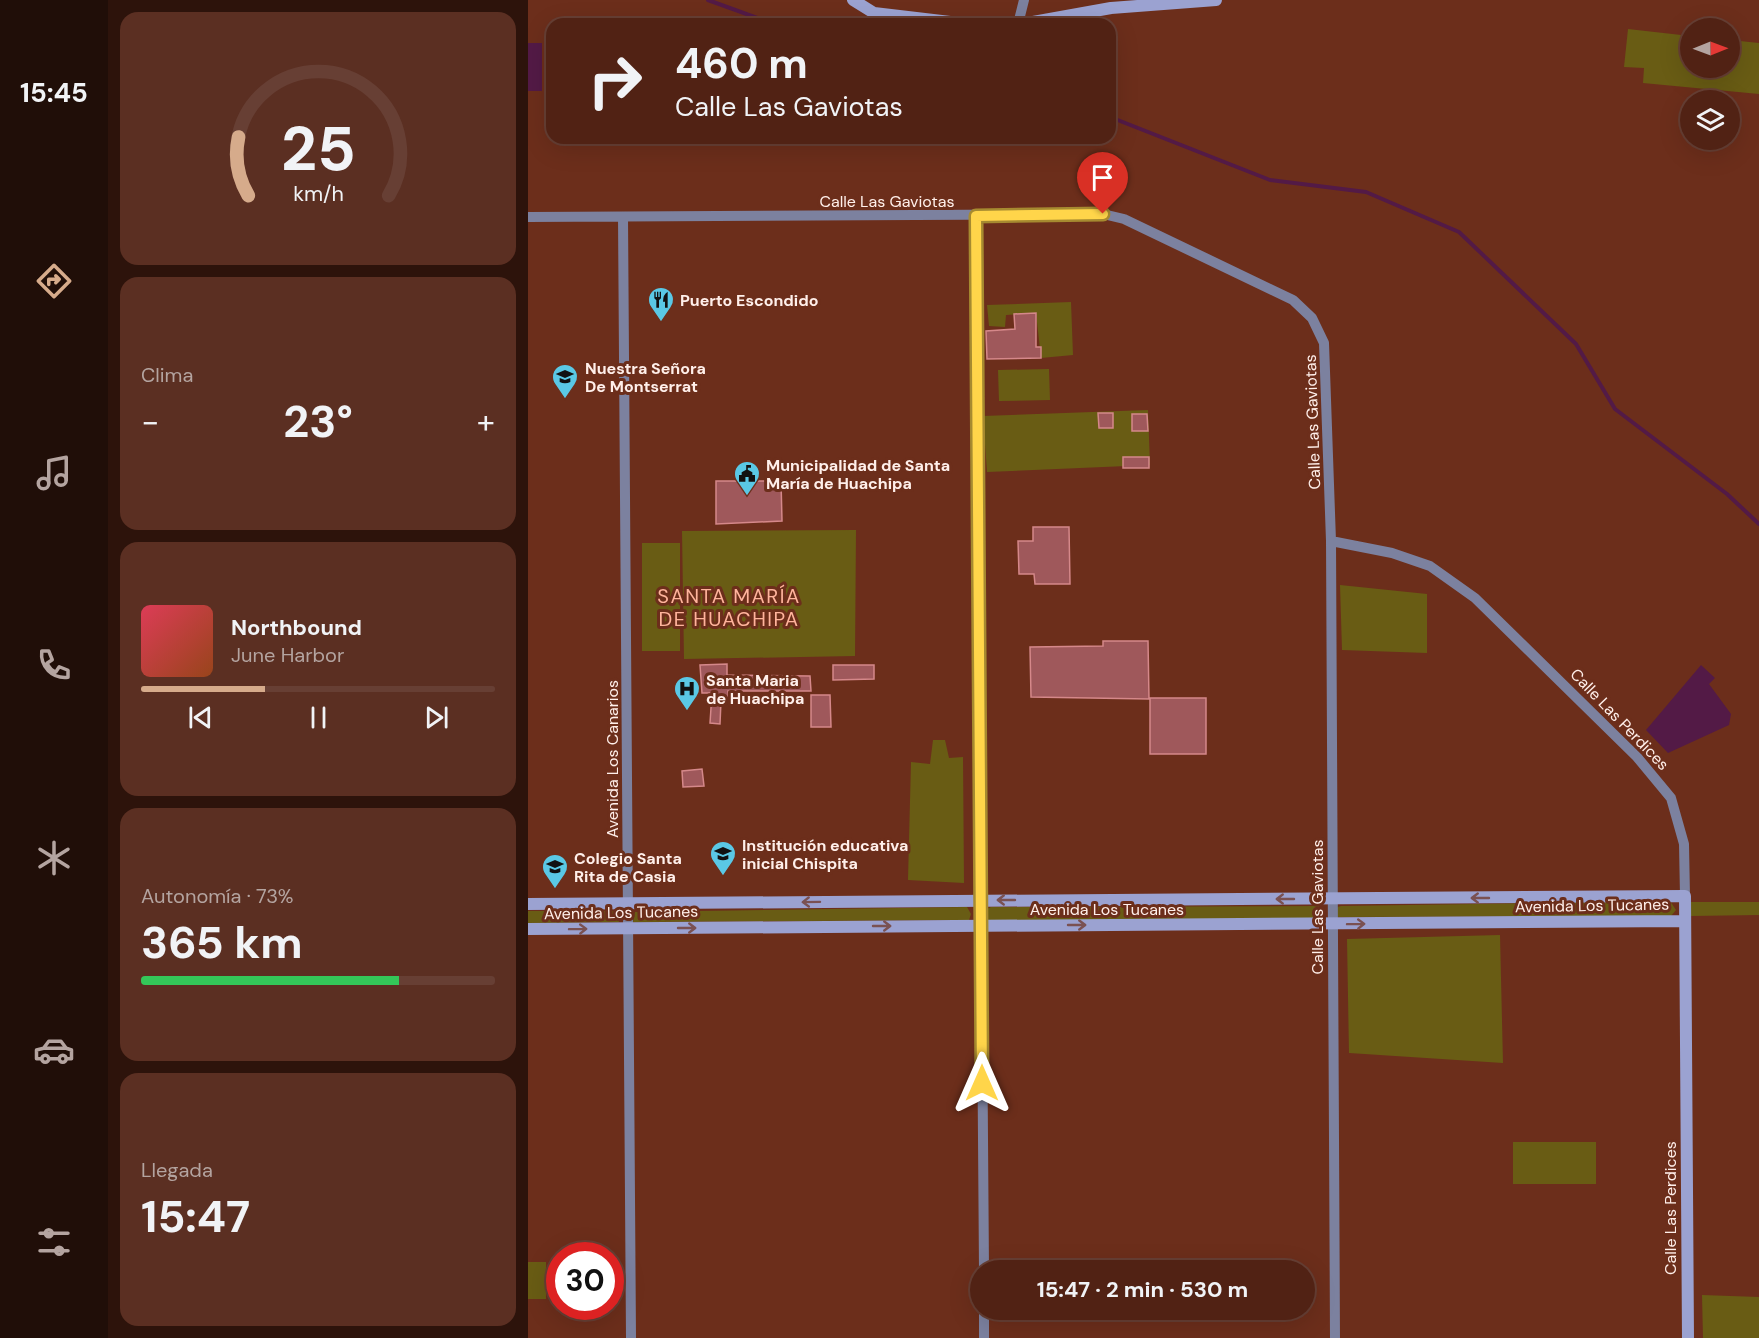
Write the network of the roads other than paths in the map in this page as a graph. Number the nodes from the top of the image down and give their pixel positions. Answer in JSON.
{"nodes":[{"id":1,"x":853,"y":0,"type":"edge"},
{"id":2,"x":1024,"y":0,"type":"edge"},
{"id":3,"x":1216,"y":0,"type":"edge"},
{"id":4,"x":911,"y":18,"type":"edge"},
{"id":5,"x":1021,"y":18,"type":"edge"},
{"id":6,"x":1054,"y":18,"type":"edge"},
{"id":7,"x":976,"y":216,"type":"junction"},
{"id":8,"x":528,"y":217,"type":"edge"},
{"id":9,"x":622,"y":217,"type":"junction"},
{"id":10,"x":1331,"y":541,"type":"junction"},
{"id":11,"x":1685,"y":896,"type":"junction"},
{"id":12,"x":1332,"y":899,"type":"junction"},
{"id":13,"x":981,"y":900,"type":"junction"},
{"id":14,"x":528,"y":904,"type":"edge"},
{"id":15,"x":628,"y":904,"type":"junction"},
{"id":16,"x":1685,"y":921,"type":"junction"},
{"id":17,"x":1332,"y":924,"type":"junction"},
{"id":18,"x":981,"y":926,"type":"junction"},
{"id":19,"x":629,"y":928,"type":"junction"},
{"id":20,"x":528,"y":929,"type":"edge"},
{"id":21,"x":984,"y":1260,"type":"edge"},
{"id":22,"x":984,"y":1320,"type":"edge"},
{"id":23,"x":631,"y":1338,"type":"edge"},
{"id":24,"x":984,"y":1338,"type":"edge"},
{"id":25,"x":1335,"y":1338,"type":"edge"},
{"id":26,"x":1688,"y":1338,"type":"edge"}],
"edges":[{"from":1,"to":4,"type":"street"},
{"from":2,"to":5,"type":"street"},
{"from":3,"to":6,"type":"street"},
{"from":7,"to":9,"type":"street","name":"Calle Las Gaviotas"},
{"from":7,"to":10,"type":"street","name":"Calle Las Gaviotas"},
{"from":7,"to":13,"type":"street"},
{"from":8,"to":9,"type":"street","name":"Calle Las Gaviotas"},
{"from":9,"to":15,"type":"street","name":"Avenida Los Canarios"},
{"from":10,"to":11,"type":"street","name":"Calle Las Perdices"},
{"from":10,"to":12,"type":"street","name":"Calle Las Gaviotas"},
{"from":11,"to":12,"type":"street","name":"Avenida Los Tucanes","one_way":true},
{"from":11,"to":16,"type":"street","name":"Calle Las Perdices"},
{"from":12,"to":13,"type":"street","name":"Avenida Los Tucanes","one_way":true},
{"from":12,"to":17,"type":"street","name":"Calle Las Gaviotas"},
{"from":13,"to":15,"type":"street","name":"Avenida Los Tucanes","one_way":true},
{"from":13,"to":18,"type":"street"},
{"from":14,"to":15,"type":"street","name":"Avenida Los Tucanes"},
{"from":15,"to":19,"type":"street","name":"Avenida Los Canarios"},
{"from":17,"to":16,"type":"street","name":"Avenida Los Tucanes","one_way":true},
{"from":16,"to":26,"type":"street","name":"Calle Las Perdices"},
{"from":18,"to":17,"type":"street","name":"Avenida Los Tucanes","one_way":true},
{"from":17,"to":25,"type":"street","name":"Calle Las Gaviotas"},
{"from":19,"to":18,"type":"street","name":"Avenida Los Tucanes","one_way":true},
{"from":18,"to":21,"type":"street"},
{"from":20,"to":19,"type":"street","name":"Avenida Los Tucanes","one_way":true},
{"from":19,"to":23,"type":"street","name":"Avenida Los Canarios"},
{"from":22,"to":24,"type":"street"}]}
